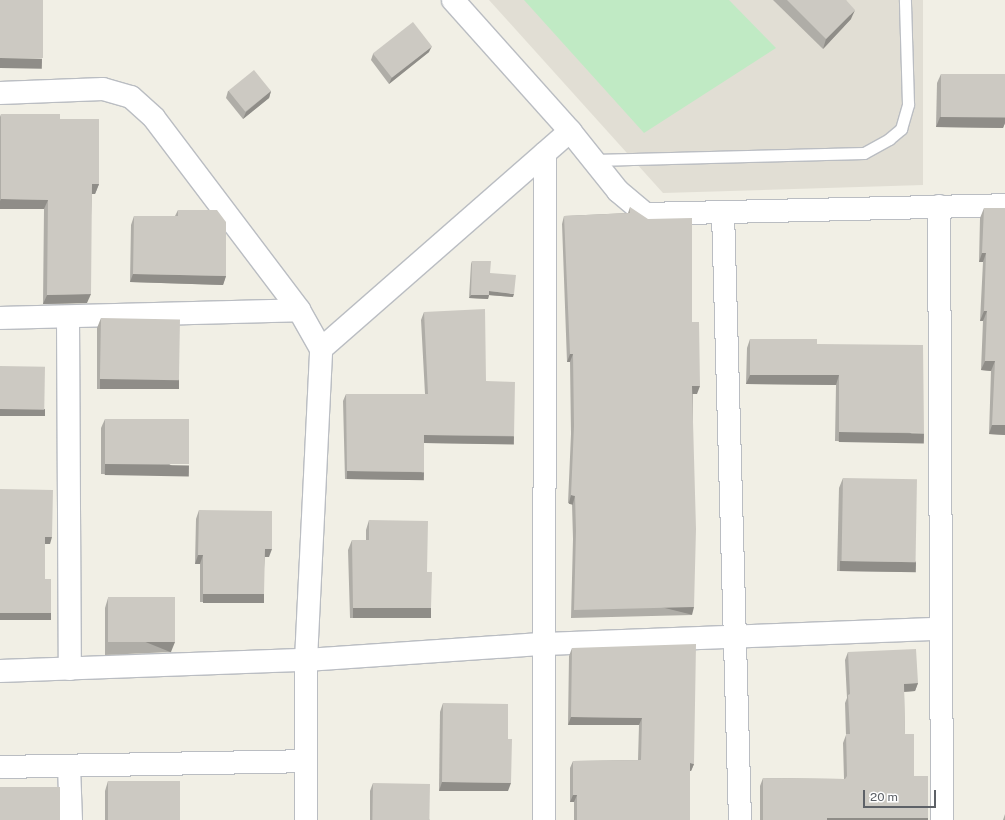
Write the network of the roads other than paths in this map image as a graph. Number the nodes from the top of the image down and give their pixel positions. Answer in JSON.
{"nodes":[{"id":1,"x":453,"y":0,"type":"edge"},
{"id":2,"x":905,"y":0,"type":"edge"},
{"id":3,"x":0,"y":93,"type":"edge"},
{"id":4,"x":570,"y":131,"type":"junction"},
{"id":5,"x":545,"y":153,"type":"junction"},
{"id":6,"x":594,"y":160,"type":"junction"},
{"id":7,"x":1005,"y":205,"type":"edge"},
{"id":8,"x":939,"y":206,"type":"junction"},
{"id":9,"x":723,"y":212,"type":"junction"},
{"id":10,"x":299,"y":310,"type":"junction"},
{"id":11,"x":68,"y":317,"type":"junction"},
{"id":12,"x":0,"y":318,"type":"edge"},
{"id":13,"x":321,"y":349,"type":"junction"},
{"id":14,"x":941,"y":629,"type":"junction"},
{"id":15,"x":735,"y":636,"type":"junction"},
{"id":16,"x":543,"y":644,"type":"junction"},
{"id":17,"x":306,"y":660,"type":"junction"},
{"id":18,"x":70,"y":669,"type":"junction"},
{"id":19,"x":0,"y":671,"type":"edge"},
{"id":20,"x":306,"y":761,"type":"junction"},
{"id":21,"x":70,"y":766,"type":"junction"},
{"id":22,"x":0,"y":767,"type":"edge"},
{"id":23,"x":71,"y":820,"type":"edge"},
{"id":24,"x":306,"y":820,"type":"edge"},
{"id":25,"x":544,"y":820,"type":"edge"},
{"id":26,"x":740,"y":820,"type":"edge"},
{"id":27,"x":942,"y":820,"type":"edge"}],
"edges":[{"from":1,"to":4,"type":"street"},
{"from":2,"to":6,"type":"lane"},
{"from":3,"to":10,"type":"street"},
{"from":4,"to":5,"type":"street"},
{"from":4,"to":6,"type":"street"},
{"from":5,"to":13,"type":"street"},
{"from":5,"to":16,"type":"street"},
{"from":6,"to":9,"type":"street"},
{"from":7,"to":8,"type":"street"},
{"from":8,"to":9,"type":"street"},
{"from":8,"to":14,"type":"street"},
{"from":9,"to":15,"type":"street"},
{"from":10,"to":11,"type":"street"},
{"from":10,"to":13,"type":"street"},
{"from":11,"to":12,"type":"street"},
{"from":11,"to":18,"type":"street"},
{"from":13,"to":17,"type":"street"},
{"from":14,"to":15,"type":"street"},
{"from":14,"to":27,"type":"street"},
{"from":15,"to":16,"type":"street"},
{"from":15,"to":26,"type":"street"},
{"from":16,"to":17,"type":"street"},
{"from":16,"to":25,"type":"street"},
{"from":17,"to":18,"type":"street"},
{"from":17,"to":20,"type":"street"},
{"from":18,"to":19,"type":"street"},
{"from":20,"to":21,"type":"street"},
{"from":20,"to":24,"type":"street"},
{"from":21,"to":22,"type":"street"},
{"from":21,"to":23,"type":"street"}]}
